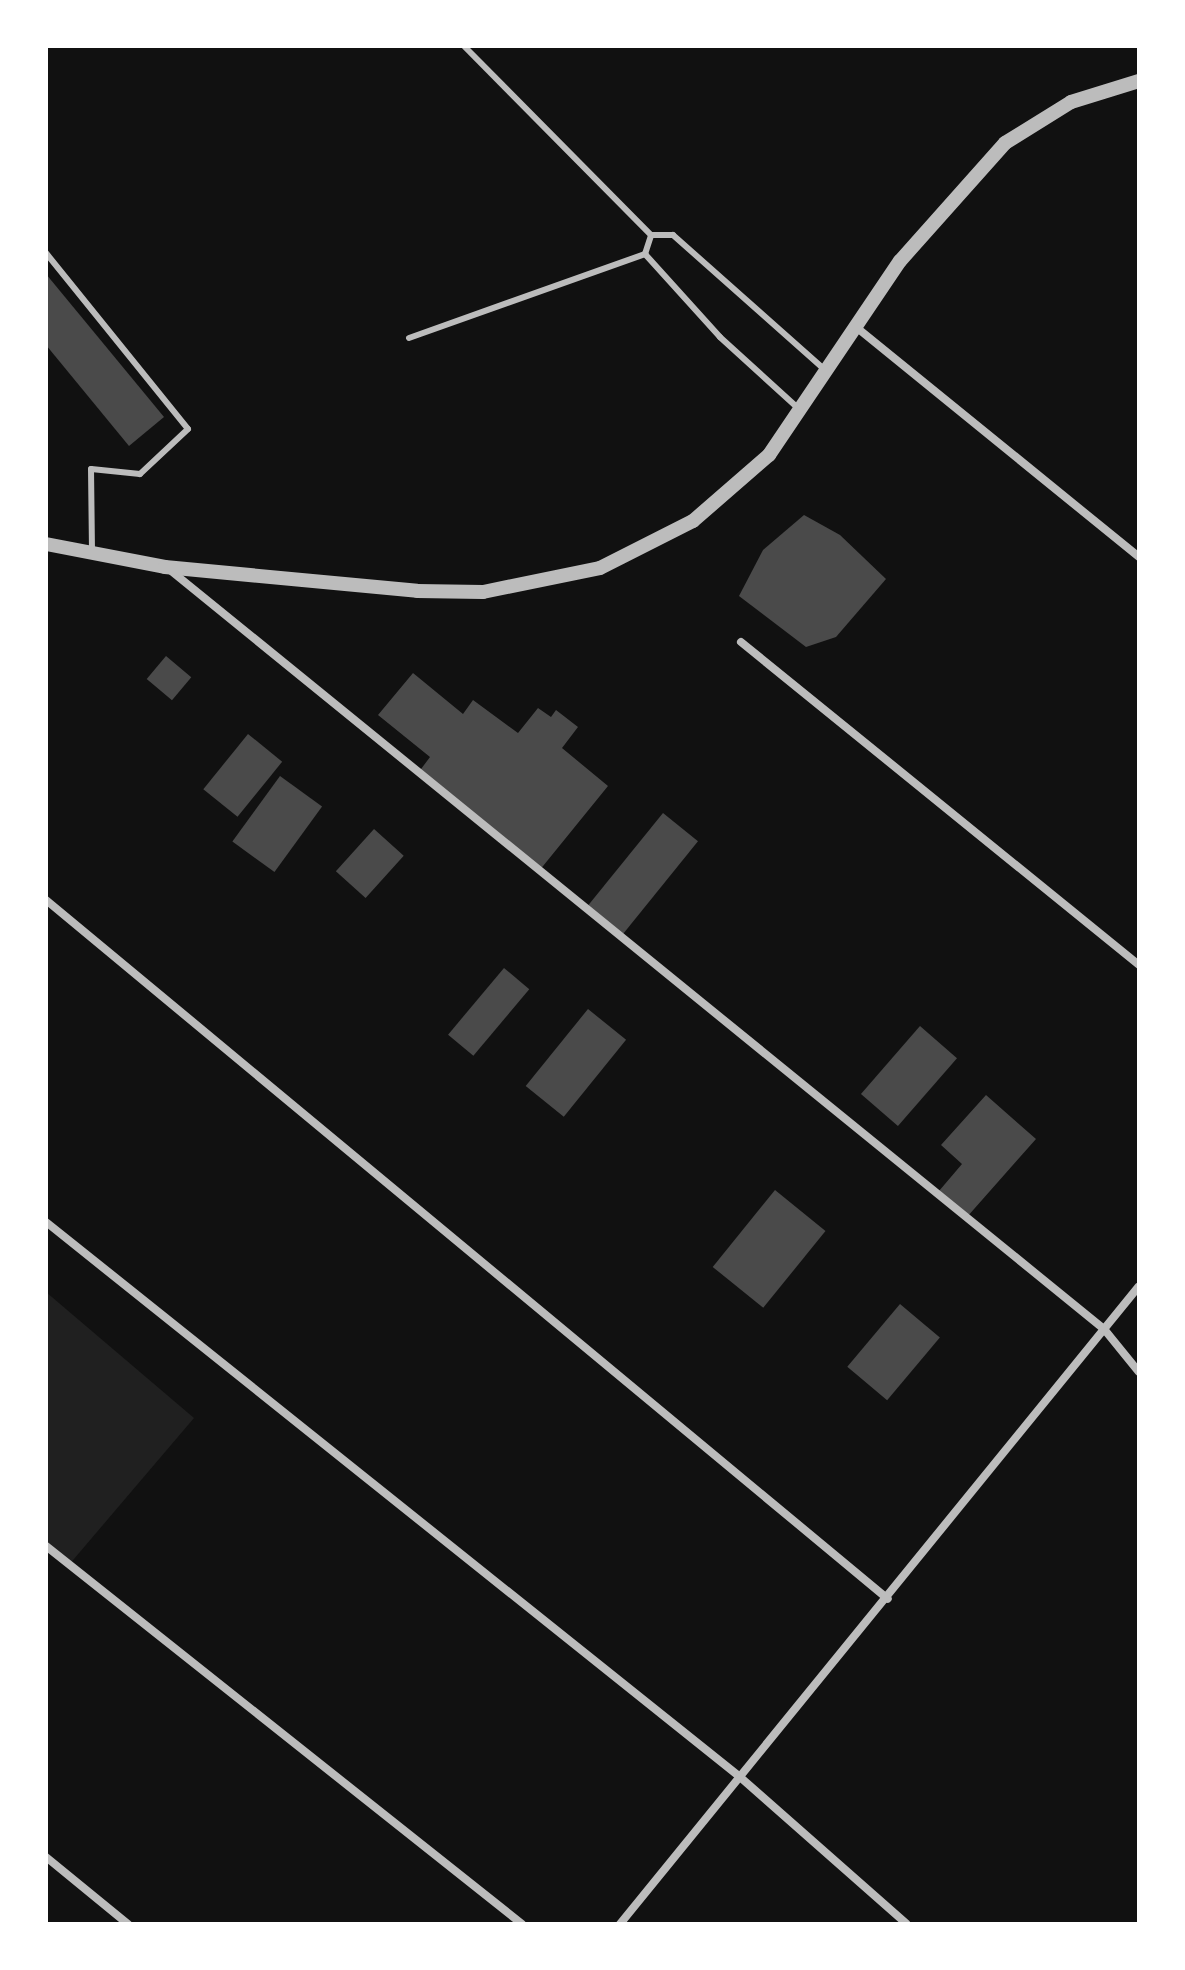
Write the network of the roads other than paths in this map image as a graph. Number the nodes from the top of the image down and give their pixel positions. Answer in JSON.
{"nodes":[{"id":1,"x":464,"y":46,"type":"edge"},
{"id":2,"x":1139,"y":81,"type":"edge"},
{"id":3,"x":651,"y":235,"type":"junction"},
{"id":4,"x":46,"y":253,"type":"edge"},
{"id":5,"x":645,"y":254,"type":"junction"},
{"id":6,"x":856,"y":327,"type":"junction"},
{"id":7,"x":409,"y":338,"type":"dead end"},
{"id":8,"x":828,"y":372,"type":"junction"},
{"id":9,"x":803,"y":412,"type":"junction"},
{"id":10,"x":46,"y":544,"type":"edge"},
{"id":11,"x":92,"y":550,"type":"junction"},
{"id":12,"x":1139,"y":557,"type":"edge"},
{"id":13,"x":165,"y":567,"type":"junction"},
{"id":14,"x":741,"y":642,"type":"dead end"},
{"id":15,"x":46,"y":900,"type":"edge"},
{"id":16,"x":1139,"y":965,"type":"edge"},
{"id":17,"x":46,"y":1222,"type":"edge"},
{"id":18,"x":1139,"y":1286,"type":"edge"},
{"id":19,"x":1104,"y":1329,"type":"junction"},
{"id":20,"x":1139,"y":1372,"type":"edge"},
{"id":21,"x":46,"y":1546,"type":"edge"},
{"id":22,"x":888,"y":1599,"type":"junction"},
{"id":23,"x":740,"y":1777,"type":"junction"},
{"id":24,"x":46,"y":1857,"type":"edge"},
{"id":25,"x":128,"y":1924,"type":"edge"},
{"id":26,"x":522,"y":1924,"type":"edge"},
{"id":27,"x":620,"y":1924,"type":"edge"},
{"id":28,"x":907,"y":1924,"type":"edge"}],
"edges":[{"from":1,"to":3,"type":"lane"},
{"from":2,"to":6,"type":"street"},
{"from":3,"to":5,"type":"lane"},
{"from":3,"to":8,"type":"lane"},
{"from":4,"to":11,"type":"lane"},
{"from":5,"to":7,"type":"lane"},
{"from":5,"to":9,"type":"lane"},
{"from":6,"to":8,"type":"street"},
{"from":6,"to":12,"type":"street"},
{"from":8,"to":9,"type":"street"},
{"from":9,"to":13,"type":"street"},
{"from":10,"to":11,"type":"street"},
{"from":11,"to":13,"type":"street"},
{"from":13,"to":19,"type":"street"},
{"from":14,"to":16,"type":"street"},
{"from":15,"to":22,"type":"street"},
{"from":17,"to":23,"type":"street"},
{"from":18,"to":19,"type":"street"},
{"from":19,"to":20,"type":"street"},
{"from":19,"to":22,"type":"street"},
{"from":21,"to":26,"type":"street"},
{"from":22,"to":23,"type":"street"},
{"from":23,"to":27,"type":"street"},
{"from":23,"to":28,"type":"street"},
{"from":24,"to":25,"type":"street"}]}
